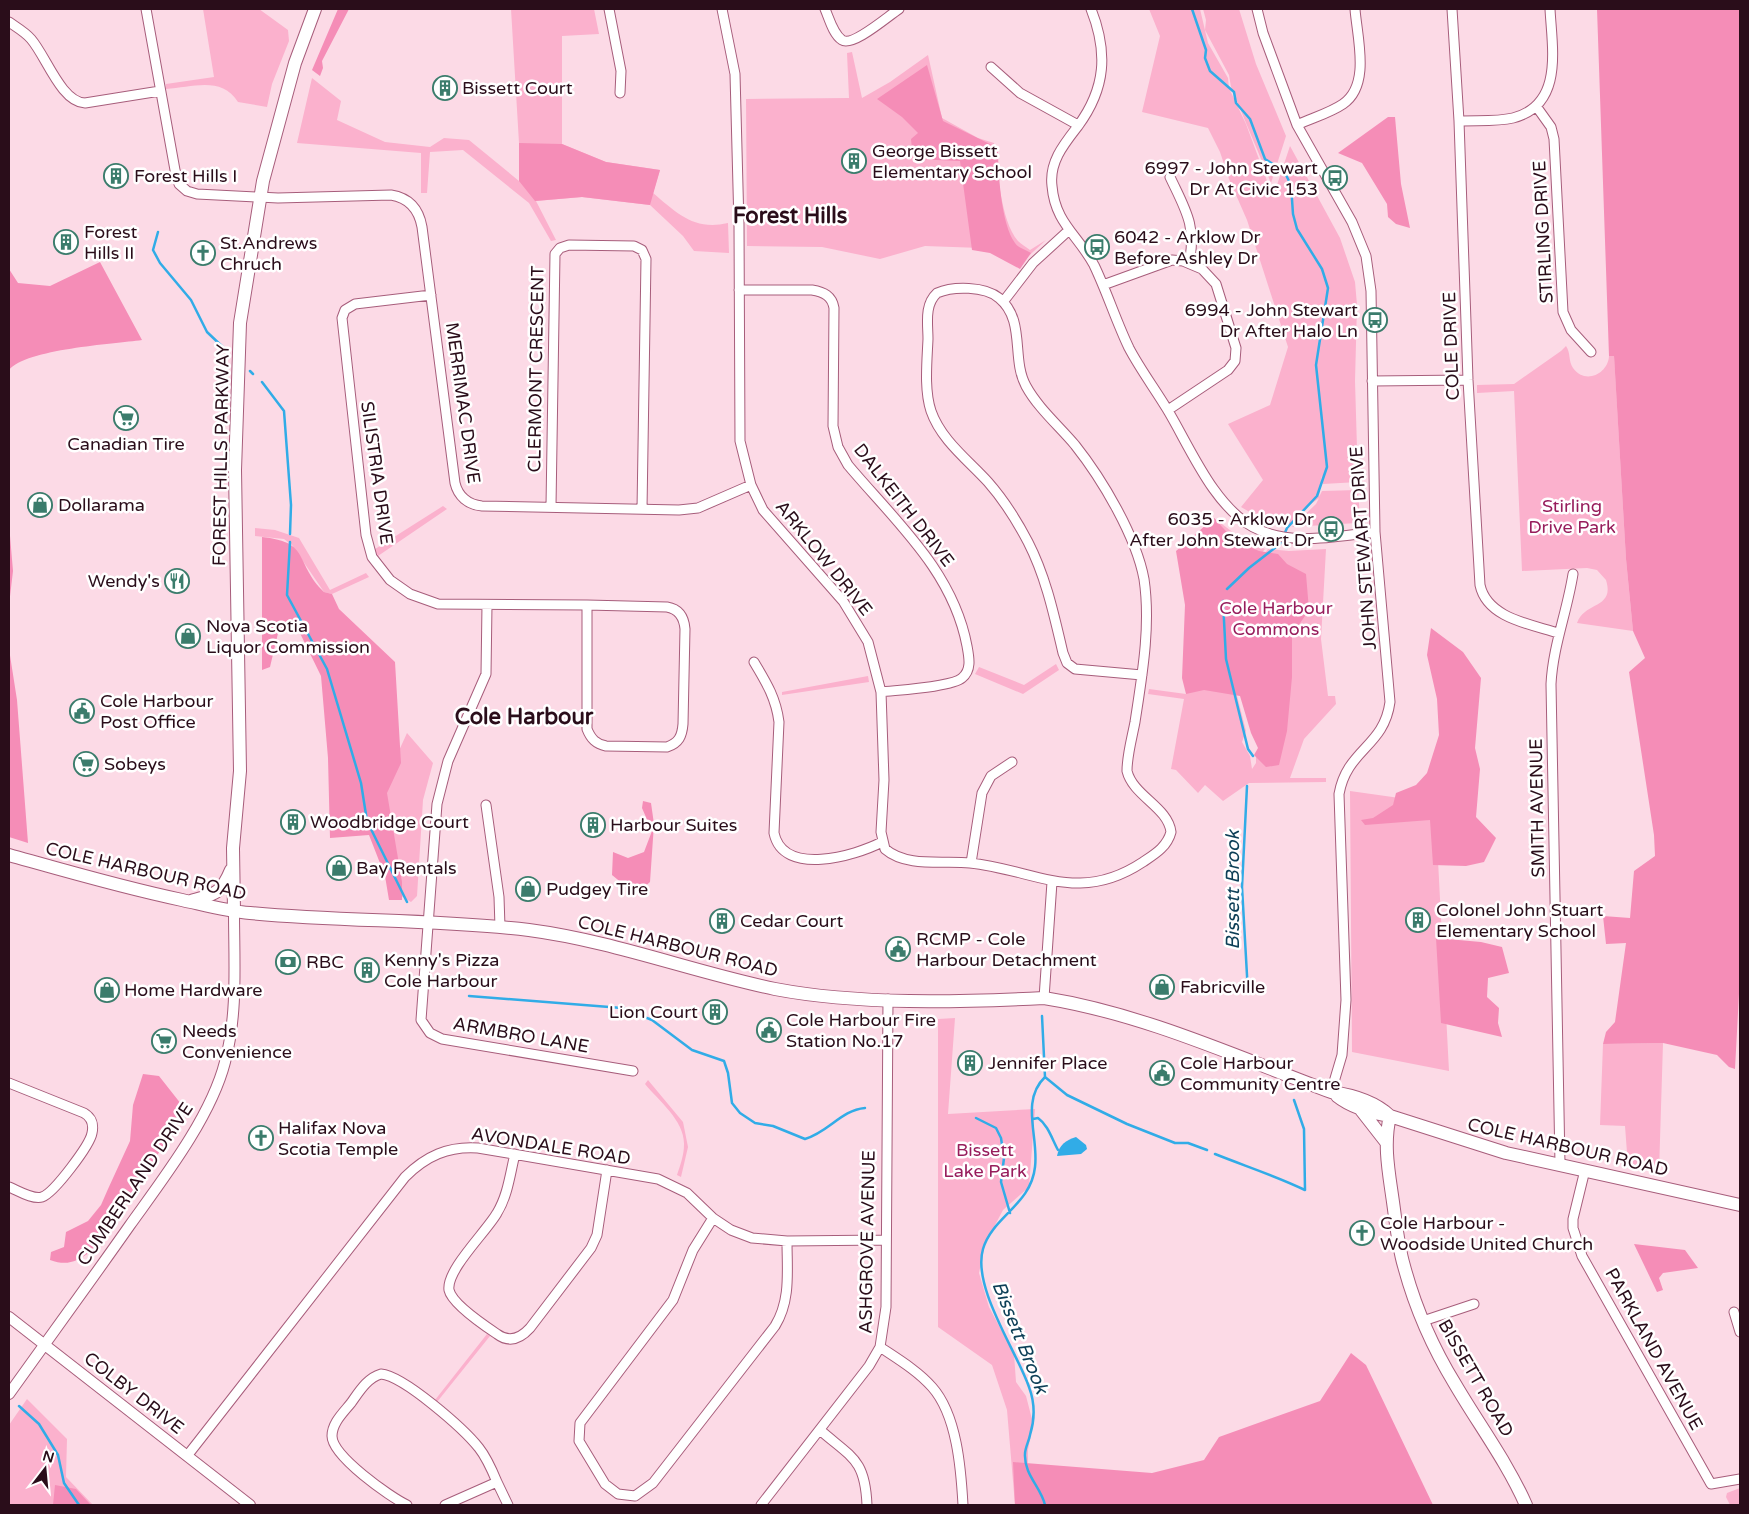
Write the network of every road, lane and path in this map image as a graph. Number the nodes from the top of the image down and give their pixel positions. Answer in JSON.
{"nodes":[{"id":1,"x":146,"y":9,"type":"edge"},
{"id":2,"x":315,"y":9,"type":"edge"},
{"id":3,"x":609,"y":9,"type":"edge"},
{"id":4,"x":722,"y":9,"type":"edge"},
{"id":5,"x":825,"y":9,"type":"edge"},
{"id":6,"x":898,"y":9,"type":"edge"},
{"id":7,"x":1090,"y":9,"type":"edge"},
{"id":8,"x":1257,"y":9,"type":"edge"},
{"id":9,"x":1354,"y":9,"type":"edge"},
{"id":10,"x":1452,"y":9,"type":"edge"},
{"id":11,"x":1550,"y":9,"type":"edge"},
{"id":12,"x":9,"y":22,"type":"edge"},
{"id":13,"x":990,"y":67,"type":"dead end"},
{"id":14,"x":160,"y":91,"type":"junction"},
{"id":15,"x":620,"y":93,"type":"dead end"},
{"id":16,"x":1536,"y":106,"type":"junction"},
{"id":17,"x":1459,"y":121,"type":"junction"},
{"id":18,"x":1297,"y":125,"type":"junction"},
{"id":19,"x":1078,"y":126,"type":"junction"},
{"id":20,"x":1170,"y":177,"type":"dead end"},
{"id":21,"x":259,"y":197,"type":"junction"},
{"id":22,"x":1068,"y":231,"type":"junction"},
{"id":23,"x":1189,"y":263,"type":"junction"},
{"id":24,"x":1103,"y":285,"type":"junction"},
{"id":25,"x":739,"y":290,"type":"junction"},
{"id":26,"x":432,"y":295,"type":"junction"},
{"id":27,"x":1003,"y":302,"type":"junction"},
{"id":28,"x":1591,"y":352,"type":"dead end"},
{"id":29,"x":1468,"y":380,"type":"junction"},
{"id":30,"x":1372,"y":382,"type":"junction"},
{"id":31,"x":1168,"y":410,"type":"junction"},
{"id":32,"x":751,"y":485,"type":"junction"},
{"id":33,"x":551,"y":506,"type":"junction"},
{"id":34,"x":642,"y":508,"type":"junction"},
{"id":35,"x":1375,"y":532,"type":"junction"},
{"id":36,"x":1573,"y":574,"type":"dead end"},
{"id":37,"x":487,"y":604,"type":"junction"},
{"id":38,"x":587,"y":605,"type":"junction"},
{"id":39,"x":1558,"y":633,"type":"junction"},
{"id":40,"x":754,"y":662,"type":"dead end"},
{"id":41,"x":1142,"y":675,"type":"junction"},
{"id":42,"x":881,"y":692,"type":"junction"},
{"id":43,"x":1012,"y":762,"type":"dead end"},
{"id":44,"x":486,"y":805,"type":"dead end"},
{"id":45,"x":882,"y":842,"type":"junction"},
{"id":46,"x":9,"y":856,"type":"edge"},
{"id":47,"x":971,"y":863,"type":"junction"},
{"id":48,"x":233,"y":866,"type":"junction"},
{"id":49,"x":1052,"y":882,"type":"junction"},
{"id":50,"x":190,"y":902,"type":"junction"},
{"id":51,"x":234,"y":911,"type":"junction"},
{"id":52,"x":429,"y":922,"type":"junction"},
{"id":53,"x":500,"y":927,"type":"junction"},
{"id":54,"x":1044,"y":998,"type":"junction"},
{"id":55,"x":888,"y":999,"type":"junction"},
{"id":56,"x":633,"y":1071,"type":"dead end"},
{"id":57,"x":9,"y":1083,"type":"edge"},
{"id":58,"x":1331,"y":1092,"type":"junction"},
{"id":59,"x":1357,"y":1107,"type":"junction"},
{"id":60,"x":1390,"y":1116,"type":"junction"},
{"id":61,"x":1386,"y":1142,"type":"junction"},
{"id":62,"x":515,"y":1154,"type":"junction"},
{"id":63,"x":1560,"y":1164,"type":"junction"},
{"id":64,"x":608,"y":1170,"type":"junction"},
{"id":65,"x":1585,"y":1170,"type":"junction"},
{"id":66,"x":9,"y":1187,"type":"edge"},
{"id":67,"x":1740,"y":1205,"type":"edge"},
{"id":68,"x":714,"y":1218,"type":"junction"},
{"id":69,"x":885,"y":1240,"type":"junction"},
{"id":70,"x":788,"y":1241,"type":"junction"},
{"id":71,"x":1474,"y":1304,"type":"dead end"},
{"id":72,"x":1734,"y":1312,"type":"dead end"},
{"id":73,"x":9,"y":1316,"type":"edge"},
{"id":74,"x":1423,"y":1321,"type":"junction"},
{"id":75,"x":1740,"y":1332,"type":"edge"},
{"id":76,"x":45,"y":1345,"type":"junction"},
{"id":77,"x":880,"y":1347,"type":"junction"},
{"id":78,"x":9,"y":1394,"type":"edge"},
{"id":79,"x":820,"y":1430,"type":"junction"},
{"id":80,"x":187,"y":1456,"type":"junction"},
{"id":81,"x":1740,"y":1479,"type":"edge"},
{"id":82,"x":497,"y":1482,"type":"junction"},
{"id":83,"x":250,"y":1505,"type":"edge"},
{"id":84,"x":407,"y":1505,"type":"edge"},
{"id":85,"x":444,"y":1505,"type":"edge"},
{"id":86,"x":508,"y":1505,"type":"edge"},
{"id":87,"x":761,"y":1505,"type":"edge"},
{"id":88,"x":867,"y":1505,"type":"edge"},
{"id":89,"x":963,"y":1505,"type":"edge"},
{"id":90,"x":1526,"y":1505,"type":"edge"}],
"edges":[{"from":1,"to":14,"type":"street","name":"MERRIMAC DRIVE"},
{"from":2,"to":21,"type":"main road","name":"FOREST HILLS PARKWAY"},
{"from":3,"to":15,"type":"street"},
{"from":4,"to":25,"type":"street","name":"ARKLOW DRIVE"},
{"from":5,"to":6,"type":"street"},
{"from":7,"to":19,"type":"street"},
{"from":8,"to":18,"type":"street","name":"JOHN STEWART DRIVE"},
{"from":9,"to":18,"type":"street"},
{"from":10,"to":17,"type":"street","name":"COLE DRIVE"},
{"from":11,"to":16,"type":"street"},
{"from":12,"to":14,"type":"street"},
{"from":13,"to":19,"type":"street"},
{"from":14,"to":21,"type":"street","name":"MERRIMAC DRIVE"},
{"from":16,"to":17,"type":"street"},
{"from":16,"to":28,"type":"street","name":"STIRLING DRIVE"},
{"from":17,"to":29,"type":"street","name":"COLE DRIVE"},
{"from":18,"to":30,"type":"street","name":"JOHN STEWART DRIVE"},
{"from":19,"to":22,"type":"street"},
{"from":20,"to":23,"type":"street"},
{"from":21,"to":26,"type":"street","name":"MERRIMAC DRIVE"},
{"from":21,"to":48,"type":"main road","name":"FOREST HILLS PARKWAY"},
{"from":22,"to":24,"type":"street"},
{"from":22,"to":27,"type":"street"},
{"from":23,"to":24,"type":"street"},
{"from":23,"to":31,"type":"street"},
{"from":24,"to":31,"type":"street"},
{"from":25,"to":32,"type":"street","name":"ARKLOW DRIVE"},
{"from":25,"to":42,"type":"street","name":"DALKEITH DRIVE"},
{"from":26,"to":33,"type":"street","name":"MERRIMAC DRIVE"},
{"from":26,"to":37,"type":"street","name":"SILISTRIA DRIVE"},
{"from":27,"to":41,"type":"street"},
{"from":27,"to":41,"type":"street"},
{"from":29,"to":30,"type":"street"},
{"from":29,"to":39,"type":"street","name":"COLE DRIVE"},
{"from":30,"to":35,"type":"street","name":"JOHN STEWART DRIVE"},
{"from":31,"to":35,"type":"street"},
{"from":32,"to":34,"type":"street","name":"MERRIMAC DRIVE"},
{"from":32,"to":42,"type":"street","name":"ARKLOW DRIVE"},
{"from":33,"to":34,"type":"street","name":"MERRIMAC DRIVE"},
{"from":33,"to":34,"type":"street","name":"CLERMONT CRESCENT"},
{"from":35,"to":58,"type":"street","name":"JOHN STEWART DRIVE"},
{"from":36,"to":39,"type":"street","name":"SMITH AVENUE"},
{"from":37,"to":38,"type":"street","name":"SILISTRIA DRIVE"},
{"from":37,"to":52,"type":"street"},
{"from":38,"to":38,"type":"street","name":"SILISTRIA DRIVE"},
{"from":39,"to":63,"type":"street","name":"SMITH AVENUE"},
{"from":40,"to":45,"type":"street"},
{"from":41,"to":49,"type":"street"},
{"from":42,"to":45,"type":"street","name":"ARKLOW DRIVE"},
{"from":43,"to":47,"type":"street"},
{"from":44,"to":53,"type":"street"},
{"from":45,"to":47,"type":"street"},
{"from":46,"to":50,"type":"main road","name":"COLE HARBOUR ROAD"},
{"from":47,"to":49,"type":"street"},
{"from":48,"to":50,"type":"main road"},
{"from":48,"to":51,"type":"main road","name":"FOREST HILLS PARKWAY"},
{"from":49,"to":54,"type":"street"},
{"from":50,"to":51,"type":"main road","name":"COLE HARBOUR ROAD"},
{"from":51,"to":52,"type":"main road","name":"COLE HARBOUR ROAD"},
{"from":51,"to":76,"type":"street","name":"CUMBERLAND DRIVE"},
{"from":52,"to":53,"type":"main road","name":"COLE HARBOUR ROAD"},
{"from":52,"to":56,"type":"street","name":"ARMBRO LANE"},
{"from":53,"to":55,"type":"main road","name":"COLE HARBOUR ROAD"},
{"from":54,"to":55,"type":"main road","name":"COLE HARBOUR ROAD"},
{"from":54,"to":58,"type":"main road","name":"COLE HARBOUR ROAD"},
{"from":55,"to":69,"type":"street","name":"ASHGROVE AVENUE"},
{"from":57,"to":66,"type":"street"},
{"from":58,"to":59,"type":"main road","name":"COLE HARBOUR ROAD"},
{"from":58,"to":60,"type":"main road","name":"COLE HARBOUR ROAD"},
{"from":59,"to":60,"type":"main road","name":"COLE HARBOUR ROAD"},
{"from":59,"to":61,"type":"main road"},
{"from":60,"to":61,"type":"main road","name":"BISSETT ROAD"},
{"from":60,"to":63,"type":"main road","name":"COLE HARBOUR ROAD"},
{"from":61,"to":74,"type":"main road","name":"BISSETT ROAD"},
{"from":62,"to":64,"type":"street","name":"AVONDALE ROAD"},
{"from":62,"to":64,"type":"street"},
{"from":62,"to":80,"type":"street","name":"AVONDALE ROAD"},
{"from":63,"to":65,"type":"main road","name":"COLE HARBOUR ROAD"},
{"from":64,"to":68,"type":"street","name":"AVONDALE ROAD"},
{"from":65,"to":67,"type":"main road","name":"COLE HARBOUR ROAD"},
{"from":65,"to":81,"type":"street","name":"PARKLAND AVENUE"},
{"from":68,"to":70,"type":"street","name":"AVONDALE ROAD"},
{"from":68,"to":70,"type":"street"},
{"from":69,"to":70,"type":"street","name":"AVONDALE ROAD"},
{"from":69,"to":77,"type":"street","name":"ASHGROVE AVENUE"},
{"from":71,"to":74,"type":"street"},
{"from":72,"to":75,"type":"street"},
{"from":73,"to":76,"type":"street","name":"COLBY DRIVE"},
{"from":74,"to":90,"type":"main road","name":"BISSETT ROAD"},
{"from":76,"to":78,"type":"street"},
{"from":76,"to":80,"type":"street","name":"COLBY DRIVE"},
{"from":77,"to":79,"type":"street","name":"ASHGROVE AVENUE"},
{"from":77,"to":89,"type":"street"},
{"from":79,"to":87,"type":"street","name":"ASHGROVE AVENUE"},
{"from":79,"to":88,"type":"street"},
{"from":80,"to":83,"type":"street","name":"COLBY DRIVE"},
{"from":82,"to":84,"type":"street"},
{"from":82,"to":85,"type":"street"},
{"from":82,"to":86,"type":"street"}]}
